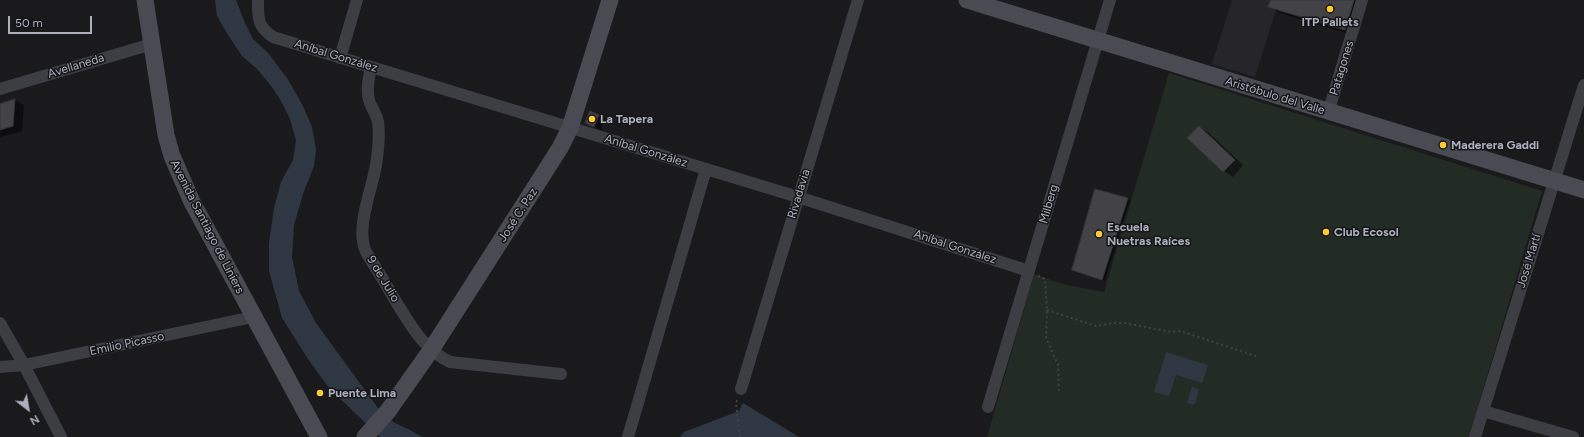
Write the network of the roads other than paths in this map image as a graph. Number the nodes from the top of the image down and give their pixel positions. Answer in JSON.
{"nodes":[{"id":1,"x":145,"y":0,"type":"edge"},
{"id":2,"x":258,"y":0,"type":"edge"},
{"id":3,"x":357,"y":0,"type":"edge"},
{"id":4,"x":610,"y":0,"type":"edge"},
{"id":5,"x":858,"y":0,"type":"edge"},
{"id":6,"x":966,"y":0,"type":"edge"},
{"id":7,"x":1110,"y":0,"type":"edge"},
{"id":8,"x":1362,"y":0,"type":"edge"},
{"id":9,"x":984,"y":2,"type":"edge"},
{"id":10,"x":1097,"y":40,"type":"junction"},
{"id":11,"x":152,"y":44,"type":"junction"},
{"id":12,"x":340,"y":58,"type":"junction"},
{"id":13,"x":371,"y":67,"type":"junction"},
{"id":14,"x":1584,"y":85,"type":"edge"},
{"id":15,"x":0,"y":89,"type":"edge"},
{"id":16,"x":1328,"y":112,"type":"junction"},
{"id":17,"x":570,"y":128,"type":"junction"},
{"id":18,"x":706,"y":169,"type":"junction"},
{"id":19,"x":1554,"y":180,"type":"junction"},
{"id":20,"x":1584,"y":190,"type":"edge"},
{"id":21,"x":798,"y":197,"type":"junction"},
{"id":22,"x":1029,"y":271,"type":"junction"},
{"id":23,"x":253,"y":317,"type":"junction"},
{"id":24,"x":0,"y":323,"type":"edge"},
{"id":25,"x":431,"y":350,"type":"junction"},
{"id":26,"x":24,"y":365,"type":"junction"},
{"id":27,"x":0,"y":367,"type":"edge"},
{"id":28,"x":561,"y":374,"type":"dead end"},
{"id":29,"x":741,"y":389,"type":"dead end"},
{"id":30,"x":988,"y":407,"type":"dead end"},
{"id":31,"x":1483,"y":411,"type":"junction"},
{"id":32,"x":61,"y":437,"type":"edge"},
{"id":33,"x":319,"y":437,"type":"edge"},
{"id":34,"x":365,"y":437,"type":"edge"},
{"id":35,"x":628,"y":437,"type":"edge"},
{"id":36,"x":1476,"y":437,"type":"edge"},
{"id":37,"x":1573,"y":437,"type":"edge"}],
"edges":[{"from":1,"to":11,"type":"street","name":"Avenida Santiago de Liniers"},
{"from":2,"to":12,"type":"street","name":"Aníbal González"},
{"from":3,"to":12,"type":"street"},
{"from":4,"to":17,"type":"street","name":"José C. Paz"},
{"from":5,"to":21,"type":"street","name":"Rivadavia"},
{"from":6,"to":9,"type":"street","name":"Aristóbulo del Valle"},
{"from":7,"to":10,"type":"street","name":"Milberg"},
{"from":8,"to":16,"type":"street","name":"Patagones"},
{"from":9,"to":10,"type":"street","name":"Aristóbulo del Valle"},
{"from":10,"to":16,"type":"street","name":"Aristóbulo del Valle"},
{"from":10,"to":22,"type":"street","name":"Milberg"},
{"from":11,"to":15,"type":"street","name":"Avellaneda"},
{"from":11,"to":23,"type":"street","name":"Avenida Santiago de Liniers"},
{"from":12,"to":13,"type":"street","name":"Aníbal González"},
{"from":13,"to":17,"type":"street","name":"Aníbal González"},
{"from":13,"to":25,"type":"street","name":"9 de Julio"},
{"from":14,"to":19,"type":"street","name":"José Martí"},
{"from":16,"to":19,"type":"street","name":"Aristóbulo del Valle"},
{"from":17,"to":18,"type":"street","name":"Aníbal González"},
{"from":17,"to":25,"type":"street","name":"José C. Paz"},
{"from":18,"to":21,"type":"street","name":"Aníbal González"},
{"from":18,"to":35,"type":"street"},
{"from":19,"to":20,"type":"street","name":"Aristóbulo del Valle"},
{"from":19,"to":31,"type":"street","name":"José Martí"},
{"from":21,"to":22,"type":"street","name":"Aníbal González"},
{"from":21,"to":29,"type":"street","name":"Rivadavia"},
{"from":22,"to":30,"type":"street","name":"Milberg"},
{"from":23,"to":26,"type":"street","name":"Emilio Picasso"},
{"from":23,"to":33,"type":"street","name":"Avenida Santiago de Liniers"},
{"from":24,"to":26,"type":"street"},
{"from":25,"to":28,"type":"street","name":"9 de Julio"},
{"from":25,"to":34,"type":"street","name":"José C. Paz"},
{"from":26,"to":27,"type":"street","name":"Emilio Picasso"},
{"from":26,"to":32,"type":"street"},
{"from":31,"to":36,"type":"street","name":"José Martí"},
{"from":31,"to":37,"type":"street"}]}
